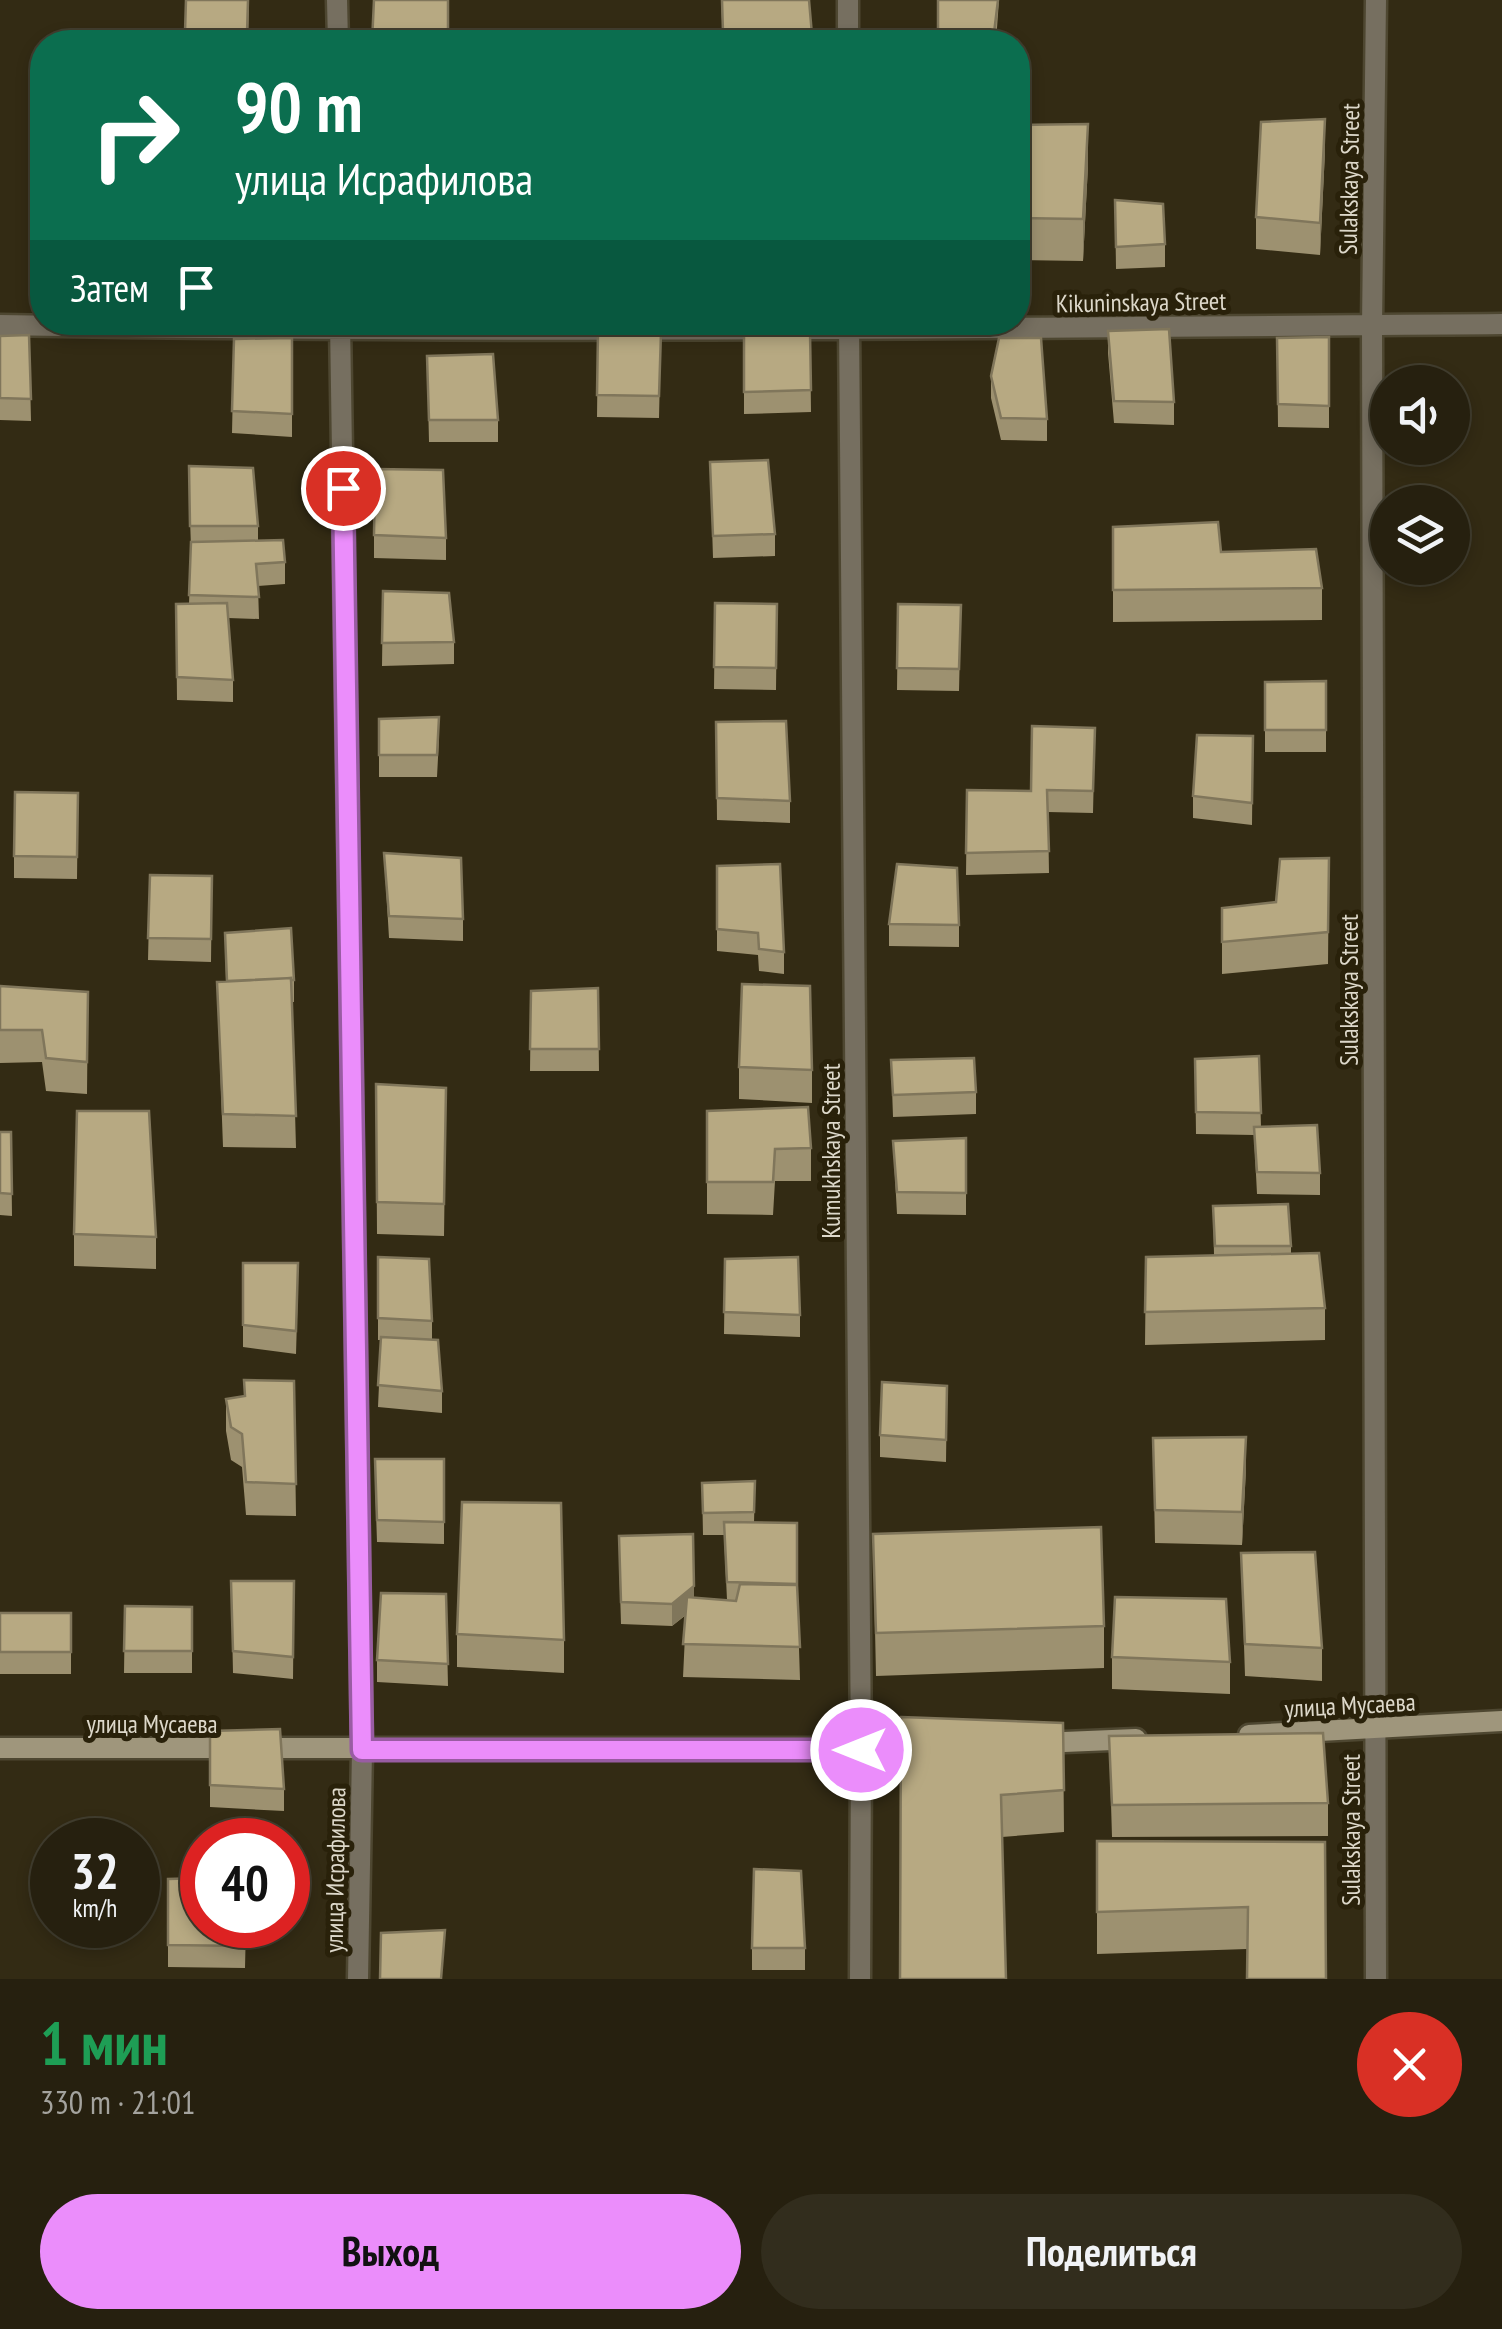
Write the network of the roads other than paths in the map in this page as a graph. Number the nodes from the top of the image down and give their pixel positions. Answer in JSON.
{"nodes":[{"id":1,"x":337,"y":0,"type":"edge"},
{"id":2,"x":848,"y":0,"type":"edge"},
{"id":3,"x":1376,"y":0,"type":"edge"},
{"id":4,"x":338,"y":30,"type":"edge"},
{"id":5,"x":848,"y":30,"type":"edge"},
{"id":6,"x":1502,"y":324,"type":"edge"},
{"id":7,"x":0,"y":325,"type":"edge"},
{"id":8,"x":30,"y":325,"type":"edge"},
{"id":9,"x":1372,"y":325,"type":"junction"},
{"id":10,"x":1030,"y":326,"type":"edge"},
{"id":11,"x":340,"y":335,"type":"edge"},
{"id":12,"x":848,"y":335,"type":"edge"},
{"id":13,"x":1502,"y":1720,"type":"edge"},
{"id":14,"x":1376,"y":1730,"type":"junction"},
{"id":15,"x":1237,"y":1736,"type":"edge"},
{"id":16,"x":1158,"y":1738,"type":"edge"},
{"id":17,"x":1019,"y":1744,"type":"edge"},
{"id":18,"x":940,"y":1747,"type":"edge"},
{"id":19,"x":0,"y":1748,"type":"edge"},
{"id":20,"x":362,"y":1750,"type":"junction"},
{"id":21,"x":861,"y":1750,"type":"junction"},
{"id":22,"x":358,"y":1979,"type":"edge"},
{"id":23,"x":860,"y":1979,"type":"edge"},
{"id":24,"x":1376,"y":1979,"type":"edge"}],
"edges":[{"from":1,"to":4,"type":"street"},
{"from":2,"to":5,"type":"street"},
{"from":3,"to":9,"type":"street","name":"Sulakskaya Street"},
{"from":6,"to":9,"type":"street","name":"Kikuninskaya Street"},
{"from":7,"to":8,"type":"street","name":"Kikuninskaya Street"},
{"from":9,"to":10,"type":"street","name":"Kikuninskaya Street"},
{"from":9,"to":14,"type":"street","name":"Sulakskaya Street"},
{"from":11,"to":20,"type":"street","name":"улица Исрафилова"},
{"from":12,"to":21,"type":"street","name":"Kumukhskaya Street"},
{"from":13,"to":14,"type":"street","name":"улица Мусаева"},
{"from":14,"to":15,"type":"street","name":"улица Мусаева"},
{"from":14,"to":24,"type":"street","name":"Sulakskaya Street"},
{"from":16,"to":17,"type":"street"},
{"from":18,"to":21,"type":"street","name":"улица Мусаева"},
{"from":19,"to":20,"type":"street","name":"улица Мусаева"},
{"from":20,"to":21,"type":"street","name":"улица Мусаева"},
{"from":20,"to":22,"type":"street","name":"улица Исрафилова"},
{"from":21,"to":23,"type":"street","name":"Kumukhskaya Street"}]}
